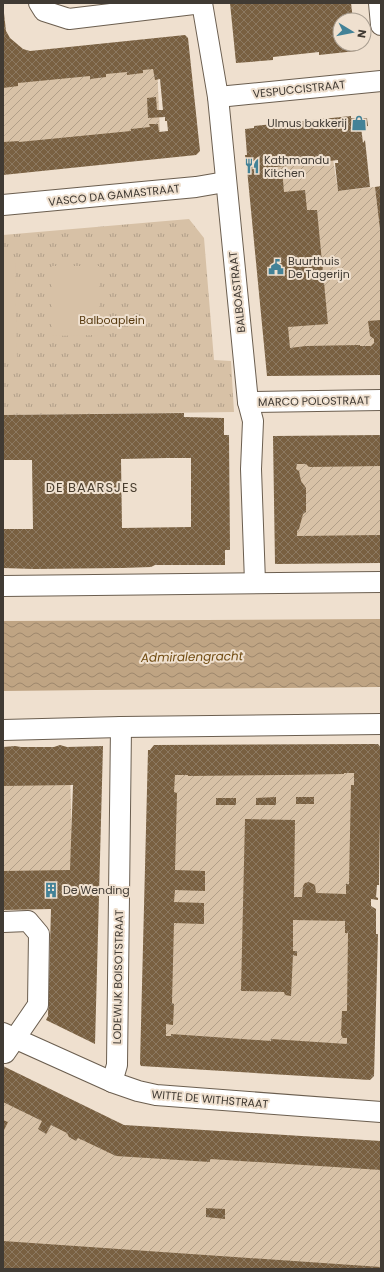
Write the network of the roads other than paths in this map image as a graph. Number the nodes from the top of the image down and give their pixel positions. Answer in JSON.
{"nodes":[{"id":1,"x":39,"y":3,"type":"edge"},
{"id":2,"x":202,"y":3,"type":"edge"},
{"id":3,"x":378,"y":3,"type":"edge"},
{"id":4,"x":381,"y":25,"type":"edge"},
{"id":5,"x":381,"y":81,"type":"edge"},
{"id":6,"x":218,"y":97,"type":"junction"},
{"id":7,"x":225,"y":182,"type":"junction"},
{"id":8,"x":3,"y":205,"type":"edge"},
{"id":9,"x":381,"y":400,"type":"edge"},
{"id":10,"x":248,"y":402,"type":"junction"},
{"id":11,"x":254,"y":582,"type":"junction"},
{"id":12,"x":381,"y":582,"type":"edge"},
{"id":13,"x":3,"y":586,"type":"edge"},
{"id":14,"x":381,"y":724,"type":"edge"},
{"id":15,"x":121,"y":727,"type":"junction"},
{"id":16,"x":3,"y":730,"type":"edge"},
{"id":17,"x":3,"y":922,"type":"edge"},
{"id":18,"x":12,"y":1038,"type":"edge"},
{"id":19,"x":112,"y":1082,"type":"junction"},
{"id":20,"x":381,"y":1112,"type":"edge"}],
"edges":[{"from":1,"to":2,"type":"street"},
{"from":2,"to":6,"type":"street","name":"BALBOASTRAAT"},
{"from":3,"to":4,"type":"street"},
{"from":5,"to":6,"type":"street","name":"VESPUCCISTRAAT"},
{"from":6,"to":7,"type":"street","name":"BALBOASTRAAT"},
{"from":7,"to":8,"type":"street","name":"VASCO DA GAMASTRAAT"},
{"from":7,"to":10,"type":"street","name":"BALBOASTRAAT"},
{"from":9,"to":10,"type":"street","name":"MARCO POLOSTRAAT"},
{"from":10,"to":11,"type":"street","name":"BALBOASTRAAT"},
{"from":11,"to":12,"type":"street"},
{"from":11,"to":13,"type":"street"},
{"from":14,"to":15,"type":"street"},
{"from":15,"to":16,"type":"street"},
{"from":15,"to":19,"type":"street","name":"LODEWIJK BOISOTSTRAAT"},
{"from":17,"to":18,"type":"street"},
{"from":18,"to":19,"type":"street","name":"WITTE DE WITHSTRAAT"},
{"from":19,"to":20,"type":"street","name":"WITTE DE WITHSTRAAT"}]}
